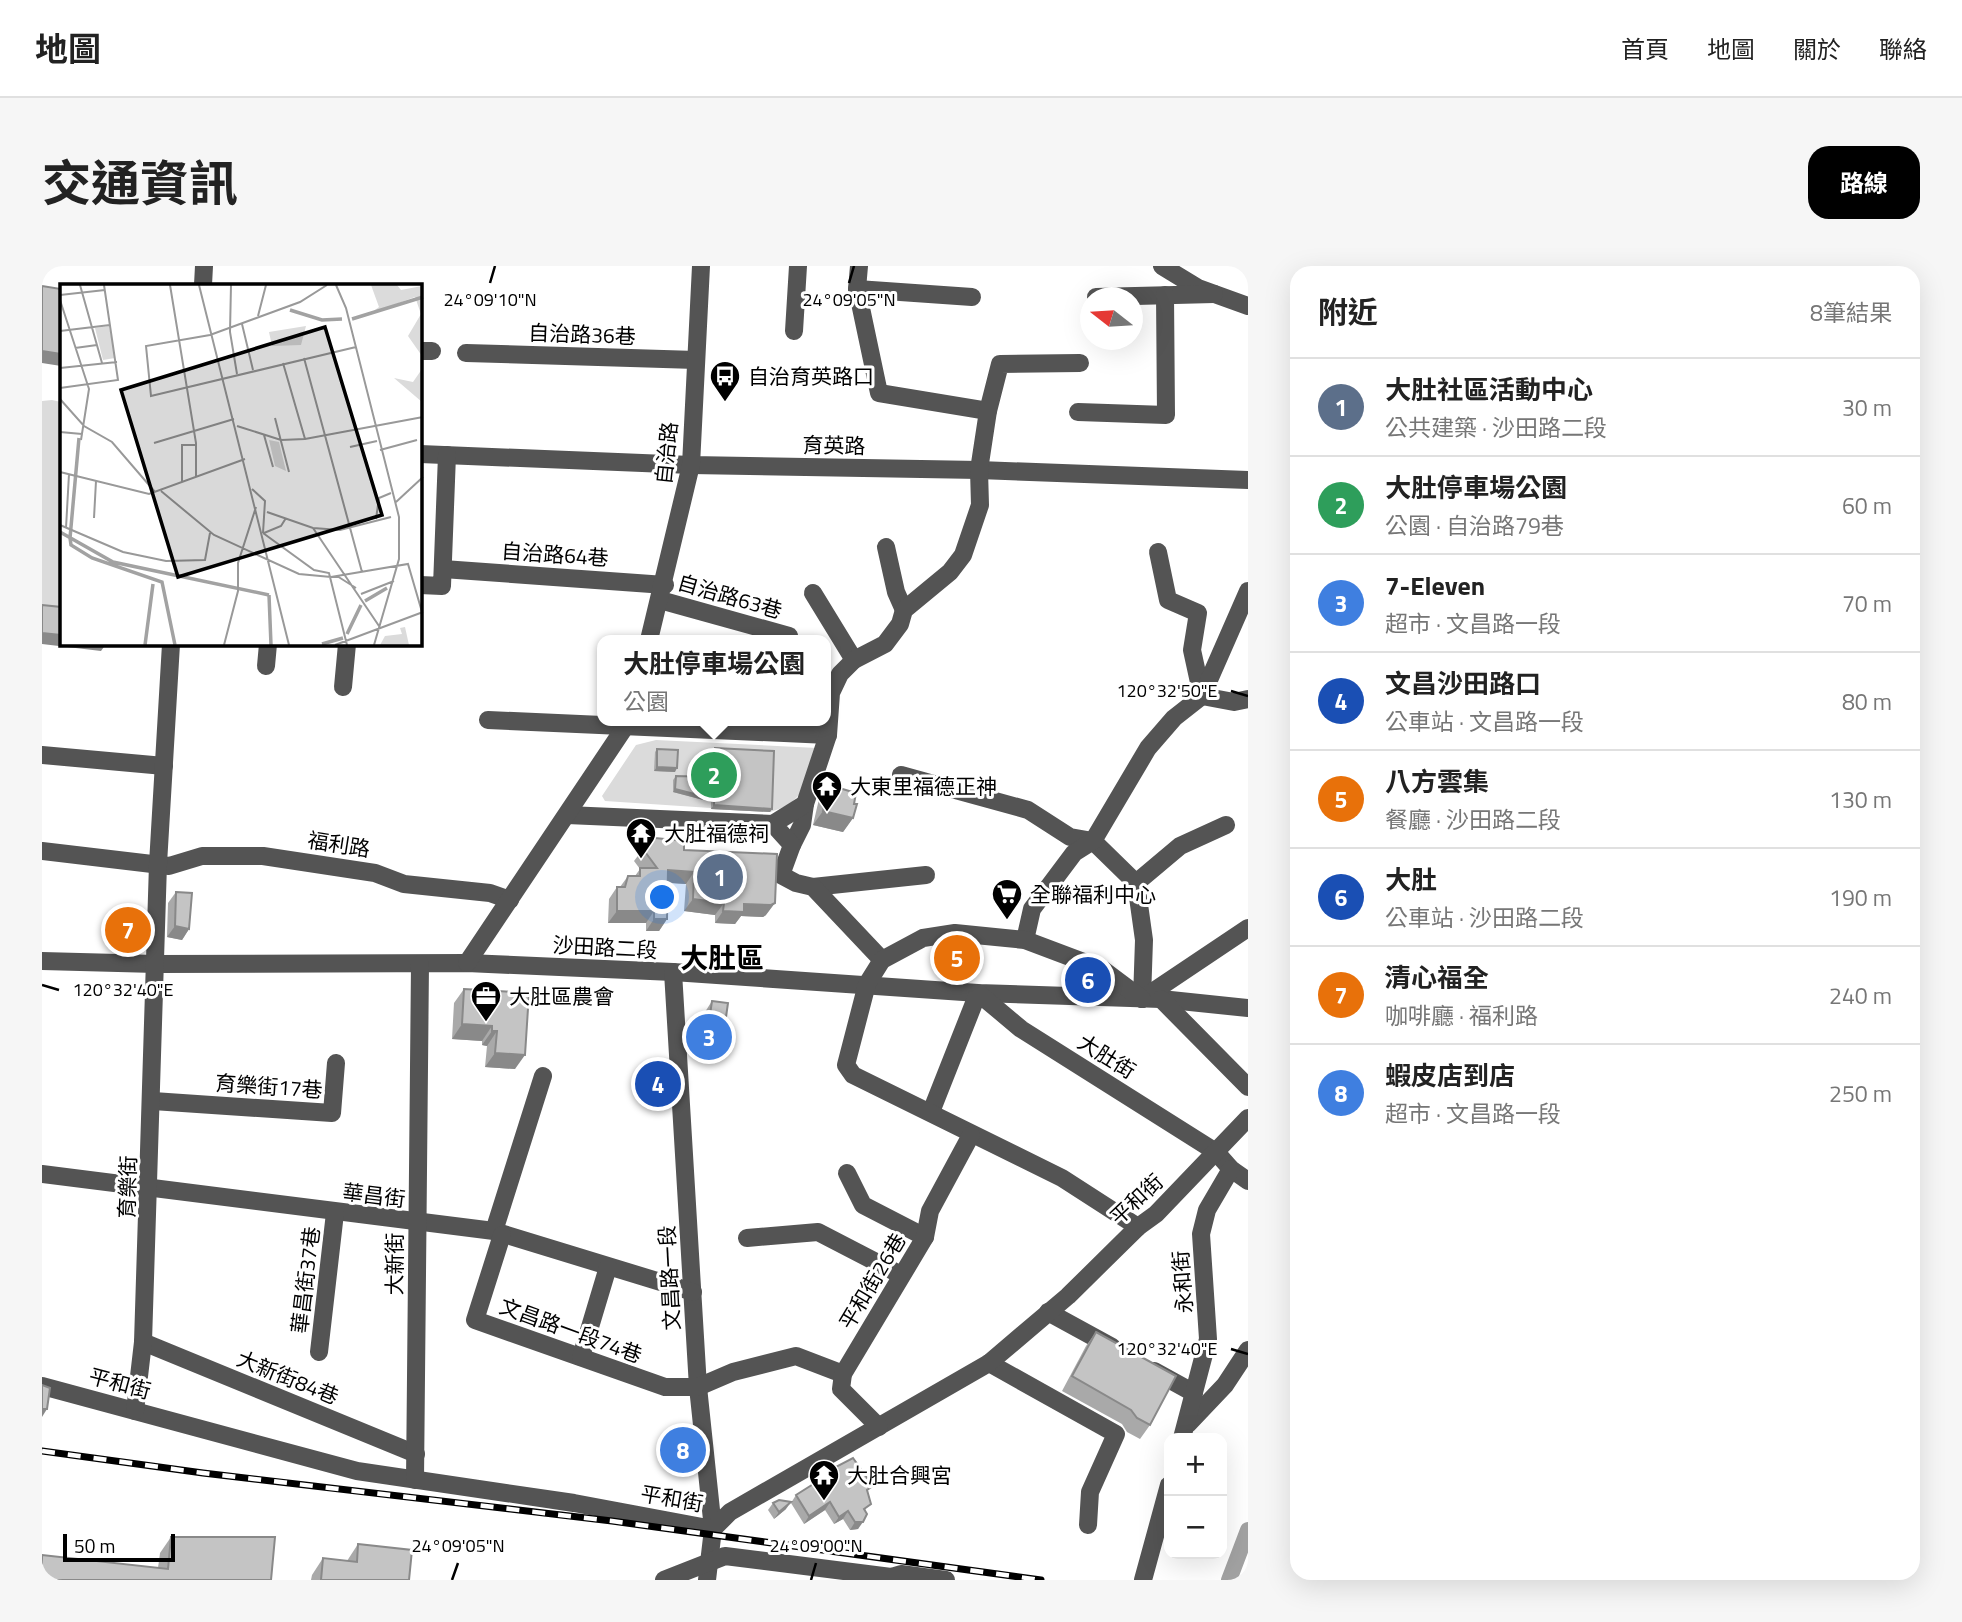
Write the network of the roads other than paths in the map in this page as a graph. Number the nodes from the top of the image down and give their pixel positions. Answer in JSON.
{"nodes":[{"id":1,"x":205,"y":266,"type":"edge"},
{"id":2,"x":701,"y":266,"type":"edge"},
{"id":3,"x":798,"y":266,"type":"edge"},
{"id":4,"x":859,"y":266,"type":"edge"},
{"id":5,"x":1162,"y":266,"type":"edge"},
{"id":6,"x":203,"y":284,"type":"edge"},
{"id":7,"x":858,"y":289,"type":"junction"},
{"id":8,"x":1214,"y":293,"type":"junction"},
{"id":9,"x":1165,"y":295,"type":"junction"},
{"id":10,"x":1143,"y":296,"type":"edge"},
{"id":11,"x":972,"y":297,"type":"dead end"},
{"id":12,"x":1248,"y":306,"type":"edge"},
{"id":13,"x":794,"y":331,"type":"dead end"},
{"id":14,"x":466,"y":353,"type":"dead end"},
{"id":15,"x":696,"y":360,"type":"junction"},
{"id":16,"x":1080,"y":363,"type":"dead end"},
{"id":17,"x":988,"y":411,"type":"junction"},
{"id":18,"x":1078,"y":412,"type":"dead end"},
{"id":19,"x":422,"y":454,"type":"edge"},
{"id":20,"x":447,"y":455,"type":"junction"},
{"id":21,"x":691,"y":465,"type":"junction"},
{"id":22,"x":979,"y":470,"type":"junction"},
{"id":23,"x":1248,"y":480,"type":"edge"},
{"id":24,"x":886,"y":547,"type":"dead end"},
{"id":25,"x":1158,"y":552,"type":"dead end"},
{"id":26,"x":443,"y":569,"type":"junction"},
{"id":27,"x":422,"y":585,"type":"edge"},
{"id":28,"x":1248,"y":591,"type":"edge"},
{"id":29,"x":662,"y":592,"type":"junction"},
{"id":30,"x":814,"y":593,"type":"dead end"},
{"id":31,"x":904,"y":610,"type":"junction"},
{"id":32,"x":1243,"y":617,"type":"edge"},
{"id":33,"x":650,"y":635,"type":"edge"},
{"id":34,"x":786,"y":635,"type":"edge"},
{"id":35,"x":171,"y":646,"type":"edge"},
{"id":36,"x":268,"y":646,"type":"edge"},
{"id":37,"x":347,"y":646,"type":"edge"},
{"id":38,"x":854,"y":660,"type":"junction"},
{"id":39,"x":266,"y":666,"type":"dead end"},
{"id":40,"x":343,"y":687,"type":"dead end"},
{"id":41,"x":831,"y":693,"type":"edge"},
{"id":42,"x":1202,"y":696,"type":"junction"},
{"id":43,"x":1248,"y":699,"type":"edge"},
{"id":44,"x":488,"y":720,"type":"dead end"},
{"id":45,"x":597,"y":723,"type":"edge"},
{"id":46,"x":627,"y":726,"type":"edge"},
{"id":47,"x":664,"y":726,"type":"edge"},
{"id":48,"x":829,"y":726,"type":"edge"},
{"id":49,"x":828,"y":735,"type":"junction"},
{"id":50,"x":42,"y":755,"type":"edge"},
{"id":51,"x":164,"y":766,"type":"junction"},
{"id":52,"x":901,"y":775,"type":"dead end"},
{"id":53,"x":806,"y":804,"type":"junction"},
{"id":54,"x":567,"y":815,"type":"junction"},
{"id":55,"x":773,"y":824,"type":"junction"},
{"id":56,"x":1226,"y":825,"type":"dead end"},
{"id":57,"x":1093,"y":841,"type":"junction"},
{"id":58,"x":792,"y":845,"type":"junction"},
{"id":59,"x":42,"y":851,"type":"edge"},
{"id":60,"x":158,"y":864,"type":"junction"},
{"id":61,"x":926,"y":875,"type":"dead end"},
{"id":62,"x":1136,"y":883,"type":"junction"},
{"id":63,"x":813,"y":887,"type":"junction"},
{"id":64,"x":510,"y":900,"type":"junction"},
{"id":65,"x":1248,"y":928,"type":"edge"},
{"id":66,"x":1025,"y":940,"type":"junction"},
{"id":67,"x":882,"y":960,"type":"junction"},
{"id":68,"x":42,"y":961,"type":"edge"},
{"id":69,"x":467,"y":963,"type":"junction"},
{"id":70,"x":156,"y":964,"type":"junction"},
{"id":71,"x":420,"y":964,"type":"junction"},
{"id":72,"x":673,"y":972,"type":"junction"},
{"id":73,"x":867,"y":984,"type":"junction"},
{"id":74,"x":978,"y":993,"type":"junction"},
{"id":75,"x":1142,"y":999,"type":"junction"},
{"id":76,"x":1161,"y":999,"type":"junction"},
{"id":77,"x":1248,"y":1008,"type":"edge"},
{"id":78,"x":336,"y":1063,"type":"dead end"},
{"id":79,"x":542,"y":1076,"type":"dead end"},
{"id":80,"x":1248,"y":1087,"type":"edge"},
{"id":81,"x":153,"y":1101,"type":"junction"},
{"id":82,"x":931,"y":1112,"type":"junction"},
{"id":83,"x":1248,"y":1118,"type":"edge"},
{"id":84,"x":971,"y":1135,"type":"junction"},
{"id":85,"x":1216,"y":1152,"type":"junction"},
{"id":86,"x":1231,"y":1169,"type":"junction"},
{"id":87,"x":847,"y":1173,"type":"dead end"},
{"id":88,"x":42,"y":1174,"type":"edge"},
{"id":89,"x":1248,"y":1181,"type":"edge"},
{"id":90,"x":150,"y":1188,"type":"junction"},
{"id":91,"x":335,"y":1213,"type":"junction"},
{"id":92,"x":417,"y":1223,"type":"junction"},
{"id":93,"x":1138,"y":1227,"type":"junction"},
{"id":94,"x":498,"y":1233,"type":"junction"},
{"id":95,"x":925,"y":1237,"type":"junction"},
{"id":96,"x":747,"y":1238,"type":"dead end"},
{"id":97,"x":608,"y":1268,"type":"junction"},
{"id":98,"x":901,"y":1275,"type":"junction"},
{"id":99,"x":693,"y":1292,"type":"junction"},
{"id":100,"x":1048,"y":1312,"type":"junction"},
{"id":101,"x":143,"y":1342,"type":"junction"},
{"id":102,"x":1248,"y":1350,"type":"edge"},
{"id":103,"x":319,"y":1352,"type":"dead end"},
{"id":104,"x":581,"y":1357,"type":"junction"},
{"id":105,"x":989,"y":1363,"type":"junction"},
{"id":106,"x":843,"y":1374,"type":"junction"},
{"id":107,"x":42,"y":1386,"type":"edge"},
{"id":108,"x":698,"y":1387,"type":"junction"},
{"id":109,"x":1194,"y":1393,"type":"junction"},
{"id":110,"x":135,"y":1410,"type":"junction"},
{"id":111,"x":879,"y":1427,"type":"junction"},
{"id":112,"x":1184,"y":1432,"type":"edge"},
{"id":113,"x":416,"y":1454,"type":"junction"},
{"id":114,"x":415,"y":1480,"type":"junction"},
{"id":115,"x":1166,"y":1496,"type":"edge"},
{"id":116,"x":1088,"y":1525,"type":"dead end"},
{"id":117,"x":713,"y":1529,"type":"junction"},
{"id":118,"x":708,"y":1572,"type":"edge"},
{"id":119,"x":664,"y":1580,"type":"edge"},
{"id":120,"x":946,"y":1580,"type":"edge"},
{"id":121,"x":1143,"y":1580,"type":"edge"}],
"edges":[{"from":1,"to":6,"type":"street"},
{"from":2,"to":15,"type":"street","name":"自治路"},
{"from":3,"to":13,"type":"street"},
{"from":4,"to":7,"type":"street"},
{"from":5,"to":8,"type":"street"},
{"from":7,"to":11,"type":"street"},
{"from":7,"to":17,"type":"street"},
{"from":8,"to":9,"type":"street"},
{"from":8,"to":12,"type":"street"},
{"from":9,"to":10,"type":"street"},
{"from":9,"to":18,"type":"street"},
{"from":14,"to":15,"type":"street","name":"自治路36巷"},
{"from":15,"to":21,"type":"street","name":"自治路"},
{"from":16,"to":17,"type":"street"},
{"from":17,"to":22,"type":"street"},
{"from":19,"to":20,"type":"street","name":"育英路"},
{"from":20,"to":21,"type":"street","name":"育英路"},
{"from":20,"to":26,"type":"street"},
{"from":21,"to":22,"type":"street","name":"育英路"},
{"from":21,"to":29,"type":"street","name":"自治路"},
{"from":22,"to":23,"type":"street","name":"育英路"},
{"from":22,"to":31,"type":"street"},
{"from":24,"to":31,"type":"street"},
{"from":25,"to":42,"type":"street"},
{"from":26,"to":27,"type":"street"},
{"from":26,"to":29,"type":"street","name":"自治路64巷"},
{"from":28,"to":32,"type":"street"},
{"from":29,"to":33,"type":"street","name":"自治路"},
{"from":29,"to":34,"type":"street","name":"自治路63巷"},
{"from":30,"to":38,"type":"street"},
{"from":31,"to":38,"type":"street"},
{"from":32,"to":42,"type":"street"},
{"from":35,"to":51,"type":"street"},
{"from":36,"to":39,"type":"street"},
{"from":37,"to":40,"type":"street"},
{"from":38,"to":41,"type":"street"},
{"from":42,"to":43,"type":"street"},
{"from":42,"to":57,"type":"street"},
{"from":44,"to":45,"type":"street"},
{"from":46,"to":54,"type":"street"},
{"from":47,"to":49,"type":"street"},
{"from":48,"to":49,"type":"street"},
{"from":49,"to":53,"type":"street"},
{"from":50,"to":51,"type":"street"},
{"from":51,"to":60,"type":"street"},
{"from":52,"to":57,"type":"street"},
{"from":53,"to":55,"type":"street"},
{"from":53,"to":58,"type":"street"},
{"from":54,"to":55,"type":"street"},
{"from":54,"to":64,"type":"street"},
{"from":55,"to":58,"type":"street"},
{"from":56,"to":62,"type":"street"},
{"from":57,"to":62,"type":"street"},
{"from":57,"to":66,"type":"street"},
{"from":58,"to":63,"type":"street"},
{"from":59,"to":60,"type":"street","name":"福利路"},
{"from":60,"to":64,"type":"street","name":"福利路"},
{"from":60,"to":70,"type":"street"},
{"from":61,"to":63,"type":"street"},
{"from":62,"to":75,"type":"street"},
{"from":63,"to":67,"type":"street"},
{"from":64,"to":69,"type":"street"},
{"from":65,"to":75,"type":"street"},
{"from":66,"to":67,"type":"street"},
{"from":66,"to":75,"type":"street"},
{"from":67,"to":73,"type":"street"},
{"from":68,"to":70,"type":"street","name":"沙田路二段"},
{"from":69,"to":71,"type":"street","name":"沙田路二段"},
{"from":69,"to":72,"type":"street","name":"沙田路二段"},
{"from":70,"to":71,"type":"street","name":"沙田路二段"},
{"from":70,"to":81,"type":"street","name":"育樂街"},
{"from":71,"to":92,"type":"street","name":"大新街"},
{"from":72,"to":73,"type":"street","name":"沙田路二段"},
{"from":72,"to":99,"type":"street","name":"文昌路一段"},
{"from":73,"to":74,"type":"street","name":"沙田路二段"},
{"from":73,"to":82,"type":"street"},
{"from":74,"to":75,"type":"street","name":"沙田路二段"},
{"from":74,"to":82,"type":"street"},
{"from":74,"to":85,"type":"street","name":"大肚街"},
{"from":75,"to":76,"type":"street","name":"沙田路二段"},
{"from":76,"to":77,"type":"street","name":"沙田路二段"},
{"from":76,"to":80,"type":"street"},
{"from":78,"to":81,"type":"street","name":"育樂街17巷"},
{"from":79,"to":94,"type":"street"},
{"from":81,"to":90,"type":"street","name":"育樂街"},
{"from":82,"to":84,"type":"street"},
{"from":83,"to":85,"type":"street","name":"平和街"},
{"from":84,"to":93,"type":"street"},
{"from":84,"to":95,"type":"street","name":"平和街26巷"},
{"from":85,"to":86,"type":"street"},
{"from":85,"to":93,"type":"street","name":"平和街"},
{"from":86,"to":89,"type":"street"},
{"from":86,"to":109,"type":"street","name":"永和街"},
{"from":87,"to":95,"type":"street"},
{"from":88,"to":90,"type":"street","name":"華昌街"},
{"from":90,"to":91,"type":"street","name":"華昌街"},
{"from":90,"to":101,"type":"street","name":"育樂街"},
{"from":91,"to":92,"type":"street","name":"華昌街"},
{"from":91,"to":103,"type":"street","name":"華昌街37巷"},
{"from":92,"to":94,"type":"street","name":"華昌街"},
{"from":92,"to":113,"type":"street","name":"大新街"},
{"from":93,"to":100,"type":"street","name":"平和街"},
{"from":94,"to":97,"type":"street","name":"華昌街"},
{"from":94,"to":104,"type":"street","name":"文昌路一段74巷"},
{"from":95,"to":98,"type":"street","name":"平和街26巷"},
{"from":96,"to":98,"type":"street"},
{"from":97,"to":99,"type":"street","name":"華昌街"},
{"from":97,"to":104,"type":"street"},
{"from":98,"to":106,"type":"street","name":"平和街26巷"},
{"from":99,"to":108,"type":"street","name":"文昌路一段"},
{"from":100,"to":105,"type":"street","name":"平和街"},
{"from":100,"to":109,"type":"street"},
{"from":101,"to":110,"type":"street","name":"育樂街"},
{"from":101,"to":113,"type":"street","name":"大新街84巷"},
{"from":102,"to":112,"type":"street"},
{"from":104,"to":108,"type":"street","name":"文昌路一段74巷"},
{"from":105,"to":111,"type":"street","name":"平和街"},
{"from":105,"to":116,"type":"street"},
{"from":106,"to":108,"type":"street"},
{"from":106,"to":111,"type":"street"},
{"from":107,"to":110,"type":"street","name":"平和街"},
{"from":108,"to":117,"type":"street","name":"文昌路一段"},
{"from":109,"to":112,"type":"street","name":"永和街"},
{"from":110,"to":114,"type":"street","name":"平和街"},
{"from":111,"to":117,"type":"street","name":"平和街"},
{"from":113,"to":114,"type":"street","name":"大新街"},
{"from":114,"to":117,"type":"street","name":"平和街"},
{"from":115,"to":121,"type":"street"},
{"from":117,"to":118,"type":"street","name":"文昌路一段"},
{"from":118,"to":119,"type":"street"},
{"from":118,"to":120,"type":"street"}]}
